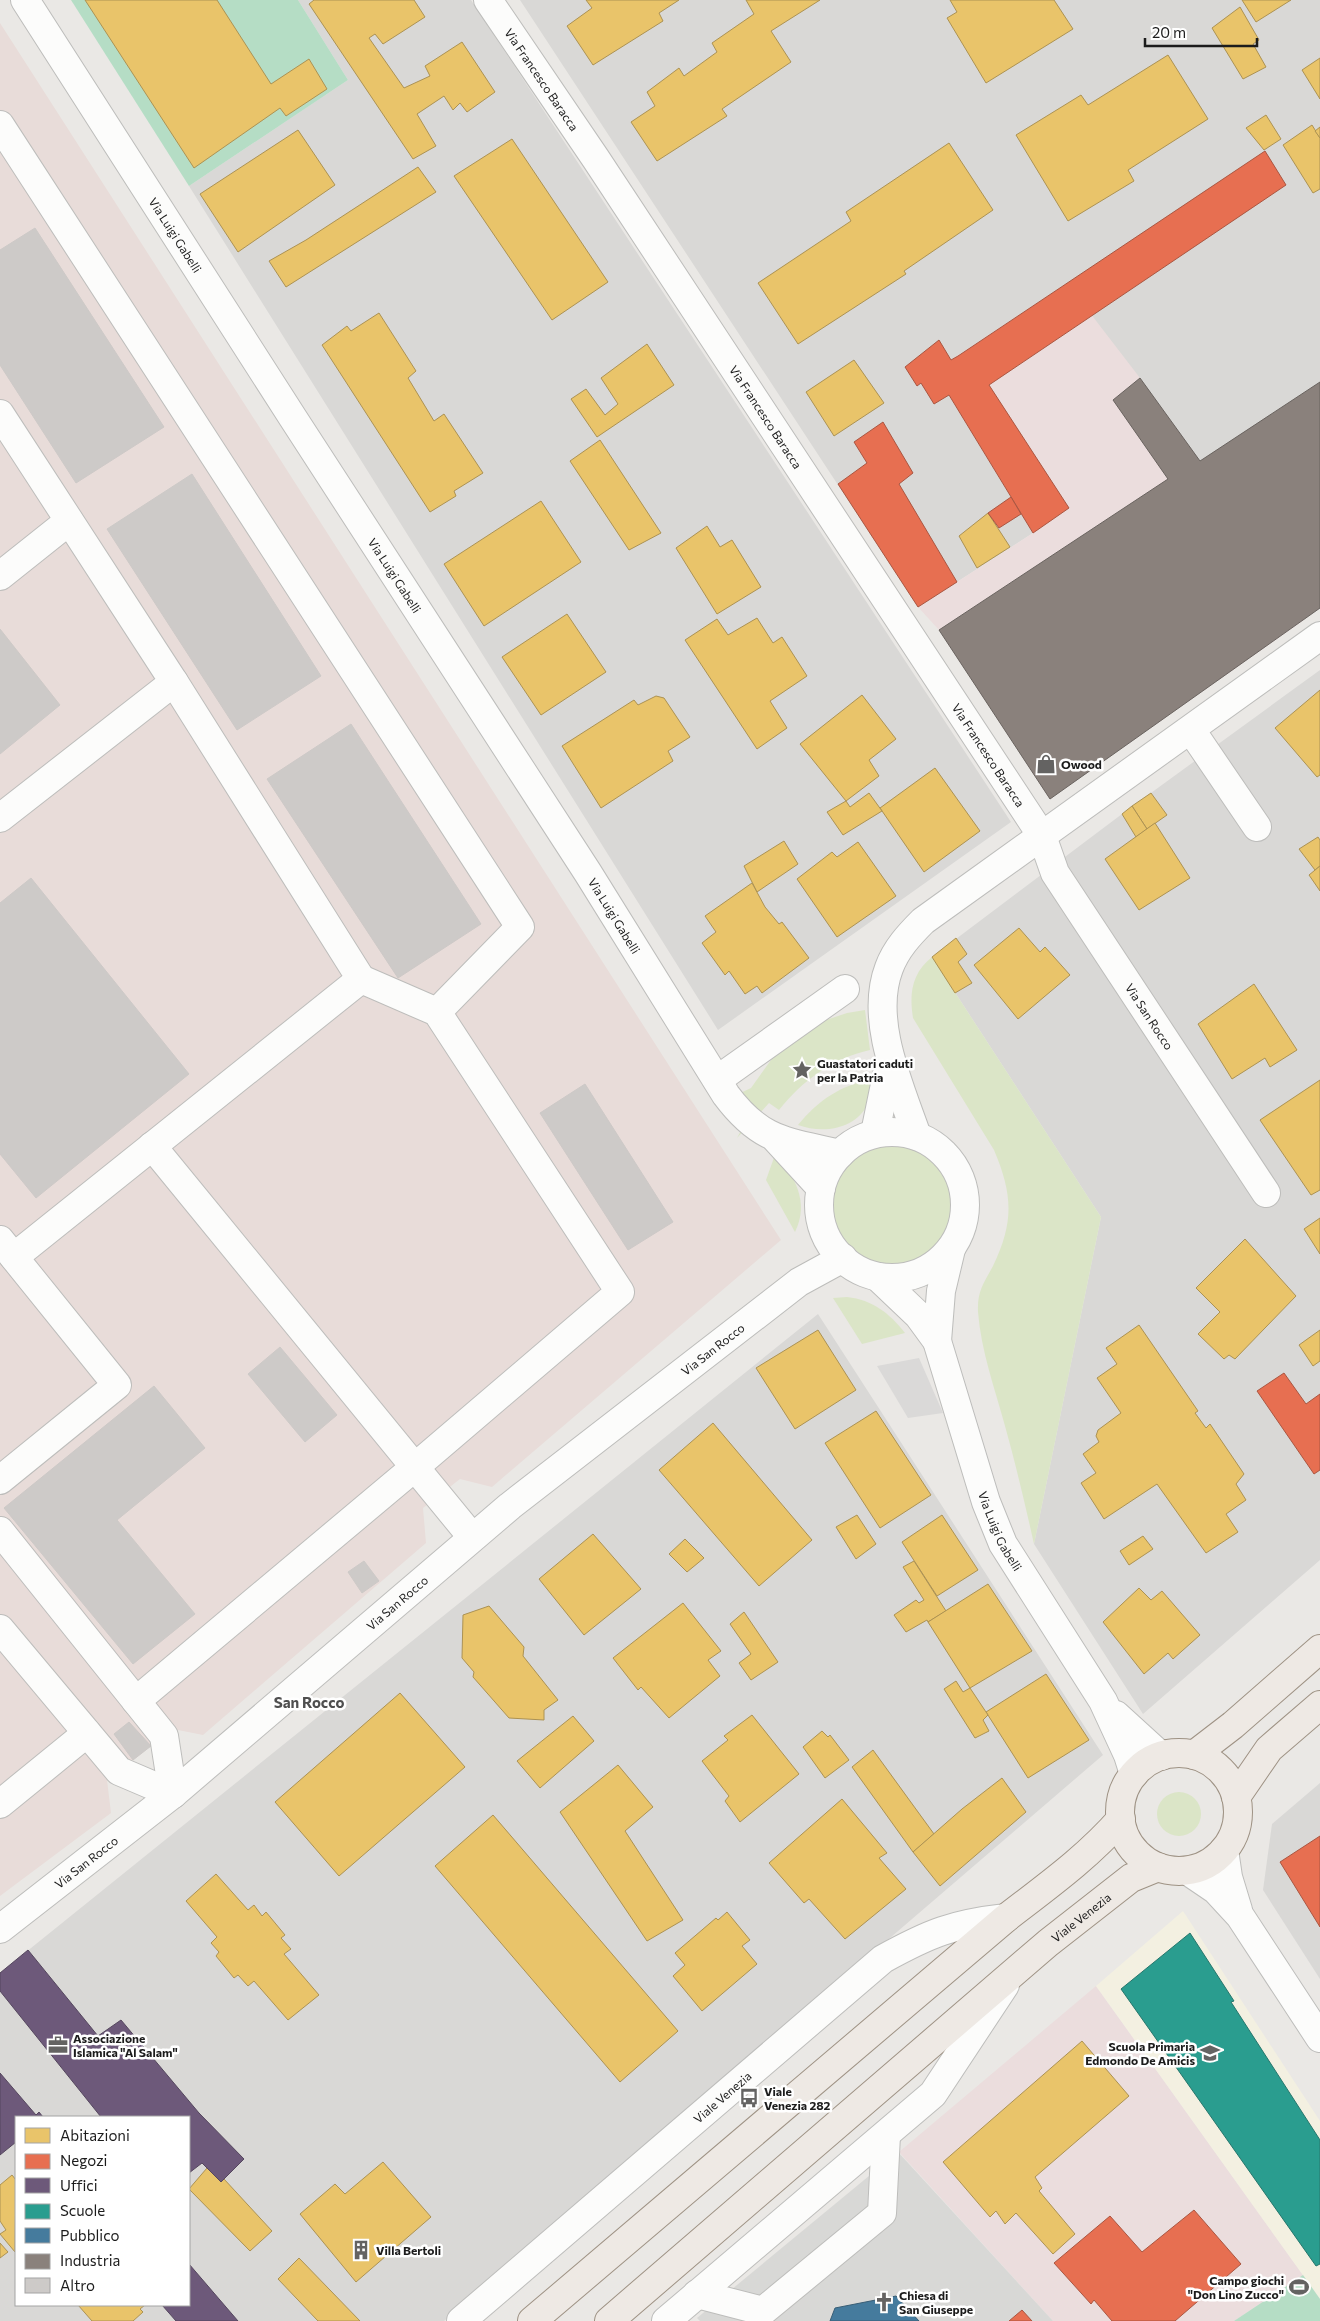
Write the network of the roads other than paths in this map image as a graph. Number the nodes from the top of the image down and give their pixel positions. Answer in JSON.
{"nodes":[{"id":1,"x":25,"y":0,"type":"edge"},
{"id":2,"x":488,"y":0,"type":"edge"},
{"id":3,"x":0,"y":125,"type":"edge"},
{"id":4,"x":0,"y":414,"type":"edge"},
{"id":5,"x":69,"y":521,"type":"junction"},
{"id":6,"x":0,"y":576,"type":"edge"},
{"id":7,"x":1315,"y":649,"type":"edge"},
{"id":8,"x":174,"y":682,"type":"junction"},
{"id":9,"x":1191,"y":730,"type":"junction"},
{"id":10,"x":0,"y":818,"type":"edge"},
{"id":11,"x":1257,"y":827,"type":"dead end"},
{"id":12,"x":1042,"y":836,"type":"junction"},
{"id":13,"x":361,"y":979,"type":"junction"},
{"id":14,"x":845,"y":989,"type":"dead end"},
{"id":15,"x":437,"y":1012,"type":"junction"},
{"id":16,"x":890,"y":1058,"type":"junction"},
{"id":17,"x":716,"y":1080,"type":"junction"},
{"id":18,"x":875,"y":1133,"type":"junction"},
{"id":19,"x":917,"y":1136,"type":"junction"},
{"id":20,"x":776,"y":1139,"type":"junction"},
{"id":21,"x":152,"y":1146,"type":"junction"},
{"id":22,"x":840,"y":1154,"type":"junction"},
{"id":23,"x":821,"y":1188,"type":"junction"},
{"id":24,"x":1266,"y":1193,"type":"dead end"},
{"id":25,"x":7,"y":1249,"type":"edge"},
{"id":26,"x":951,"y":1249,"type":"junction"},
{"id":27,"x":836,"y":1251,"type":"junction"},
{"id":28,"x":878,"y":1277,"type":"junction"},
{"id":29,"x":937,"y":1341,"type":"junction"},
{"id":30,"x":415,"y":1467,"type":"junction"},
{"id":31,"x":0,"y":1480,"type":"edge"},
{"id":32,"x":0,"y":1531,"type":"edge"},
{"id":33,"x":472,"y":1537,"type":"junction"},
{"id":34,"x":0,"y":1629,"type":"edge"},
{"id":35,"x":1320,"y":1650,"type":"edge"},
{"id":36,"x":136,"y":1701,"type":"junction"},
{"id":37,"x":1103,"y":1701,"type":"junction"},
{"id":38,"x":1320,"y":1706,"type":"edge"},
{"id":39,"x":87,"y":1733,"type":"junction"},
{"id":40,"x":1194,"y":1755,"type":"junction"},
{"id":41,"x":1161,"y":1756,"type":"junction"},
{"id":42,"x":1134,"y":1774,"type":"junction"},
{"id":43,"x":173,"y":1794,"type":"junction"},
{"id":44,"x":1236,"y":1797,"type":"junction"},
{"id":45,"x":0,"y":1804,"type":"edge"},
{"id":46,"x":1121,"y":1819,"type":"junction"},
{"id":47,"x":1224,"y":1850,"type":"junction"},
{"id":48,"x":1158,"y":1867,"type":"junction"},
{"id":49,"x":1188,"y":1871,"type":"junction"},
{"id":50,"x":1240,"y":1916,"type":"junction"},
{"id":51,"x":1006,"y":1918,"type":"junction"},
{"id":52,"x":0,"y":1929,"type":"edge"},
{"id":53,"x":1010,"y":1976,"type":"junction"},
{"id":54,"x":1320,"y":2038,"type":"edge"},
{"id":55,"x":886,"y":2135,"type":"junction"},
{"id":56,"x":697,"y":2294,"type":"junction"},
{"id":57,"x":461,"y":2321,"type":"edge"},
{"id":58,"x":532,"y":2321,"type":"edge"},
{"id":59,"x":609,"y":2321,"type":"edge"},
{"id":60,"x":666,"y":2321,"type":"edge"}],
"edges":[{"from":1,"to":17,"type":"street","name":"Via Luigi Gabelli"},
{"from":2,"to":12,"type":"street","name":"Via Francesco Baracca"},
{"from":3,"to":15,"type":"street"},
{"from":4,"to":5,"type":"street"},
{"from":5,"to":6,"type":"street"},
{"from":5,"to":8,"type":"street"},
{"from":7,"to":9,"type":"street"},
{"from":8,"to":10,"type":"street"},
{"from":8,"to":13,"type":"street"},
{"from":9,"to":11,"type":"street"},
{"from":9,"to":12,"type":"street"},
{"from":12,"to":16,"type":"street"},
{"from":12,"to":24,"type":"street","name":"Via San Rocco"},
{"from":13,"to":15,"type":"street"},
{"from":13,"to":21,"type":"street"},
{"from":14,"to":17,"type":"street"},
{"from":15,"to":30,"type":"street"},
{"from":16,"to":18,"type":"street"},
{"from":16,"to":19,"type":"street"},
{"from":17,"to":20,"type":"street","name":"Via Luigi Gabelli"},
{"from":18,"to":19,"type":"street"},
{"from":18,"to":22,"type":"street"},
{"from":19,"to":26,"type":"street"},
{"from":20,"to":22,"type":"street","name":"Via Luigi Gabelli"},
{"from":20,"to":23,"type":"street","name":"Via Luigi Gabelli"},
{"from":21,"to":25,"type":"street"},
{"from":21,"to":30,"type":"street"},
{"from":22,"to":23,"type":"street"},
{"from":23,"to":27,"type":"street"},
{"from":25,"to":31,"type":"street"},
{"from":26,"to":28,"type":"street"},
{"from":26,"to":29,"type":"street","name":"Via Luigi Gabelli"},
{"from":27,"to":28,"type":"street"},
{"from":27,"to":33,"type":"street","name":"Via San Rocco"},
{"from":28,"to":29,"type":"street","name":"Via Luigi Gabelli"},
{"from":29,"to":37,"type":"street","name":"Via Luigi Gabelli"},
{"from":30,"to":33,"type":"street"},
{"from":30,"to":36,"type":"street"},
{"from":32,"to":36,"type":"street"},
{"from":33,"to":43,"type":"street","name":"Via San Rocco"},
{"from":34,"to":39,"type":"street"},
{"from":35,"to":40,"type":"main road"},
{"from":36,"to":43,"type":"street"},
{"from":37,"to":41,"type":"street","name":"Via Luigi Gabelli"},
{"from":37,"to":42,"type":"street","name":"Via Luigi Gabelli"},
{"from":38,"to":44,"type":"main road"},
{"from":39,"to":43,"type":"street"},
{"from":39,"to":45,"type":"street"},
{"from":40,"to":41,"type":"main road","name":"Viale Venezia"},
{"from":40,"to":44,"type":"main road","name":"Viale Venezia"},
{"from":41,"to":42,"type":"main road","name":"Viale Venezia"},
{"from":42,"to":46,"type":"main road","name":"Viale Venezia"},
{"from":43,"to":52,"type":"street","name":"Via San Rocco"},
{"from":44,"to":47,"type":"main road","name":"Viale Venezia"},
{"from":46,"to":48,"type":"main road","name":"Viale Venezia"},
{"from":46,"to":51,"type":"main road"},
{"from":47,"to":49,"type":"main road","name":"Viale Venezia"},
{"from":47,"to":50,"type":"street"},
{"from":48,"to":49,"type":"main road","name":"Viale Venezia"},
{"from":48,"to":53,"type":"main road","name":"Viale Venezia"},
{"from":49,"to":50,"type":"street"},
{"from":50,"to":54,"type":"street"},
{"from":51,"to":57,"type":"street","name":"Viale Venezia"},
{"from":51,"to":58,"type":"main road"},
{"from":53,"to":55,"type":"street","name":"Viale Venezia"},
{"from":53,"to":59,"type":"main road","name":"Viale Venezia"},
{"from":55,"to":56,"type":"street","name":"Viale Venezia"},
{"from":55,"to":56,"type":"street"},
{"from":56,"to":60,"type":"street","name":"Viale Venezia"}]}
